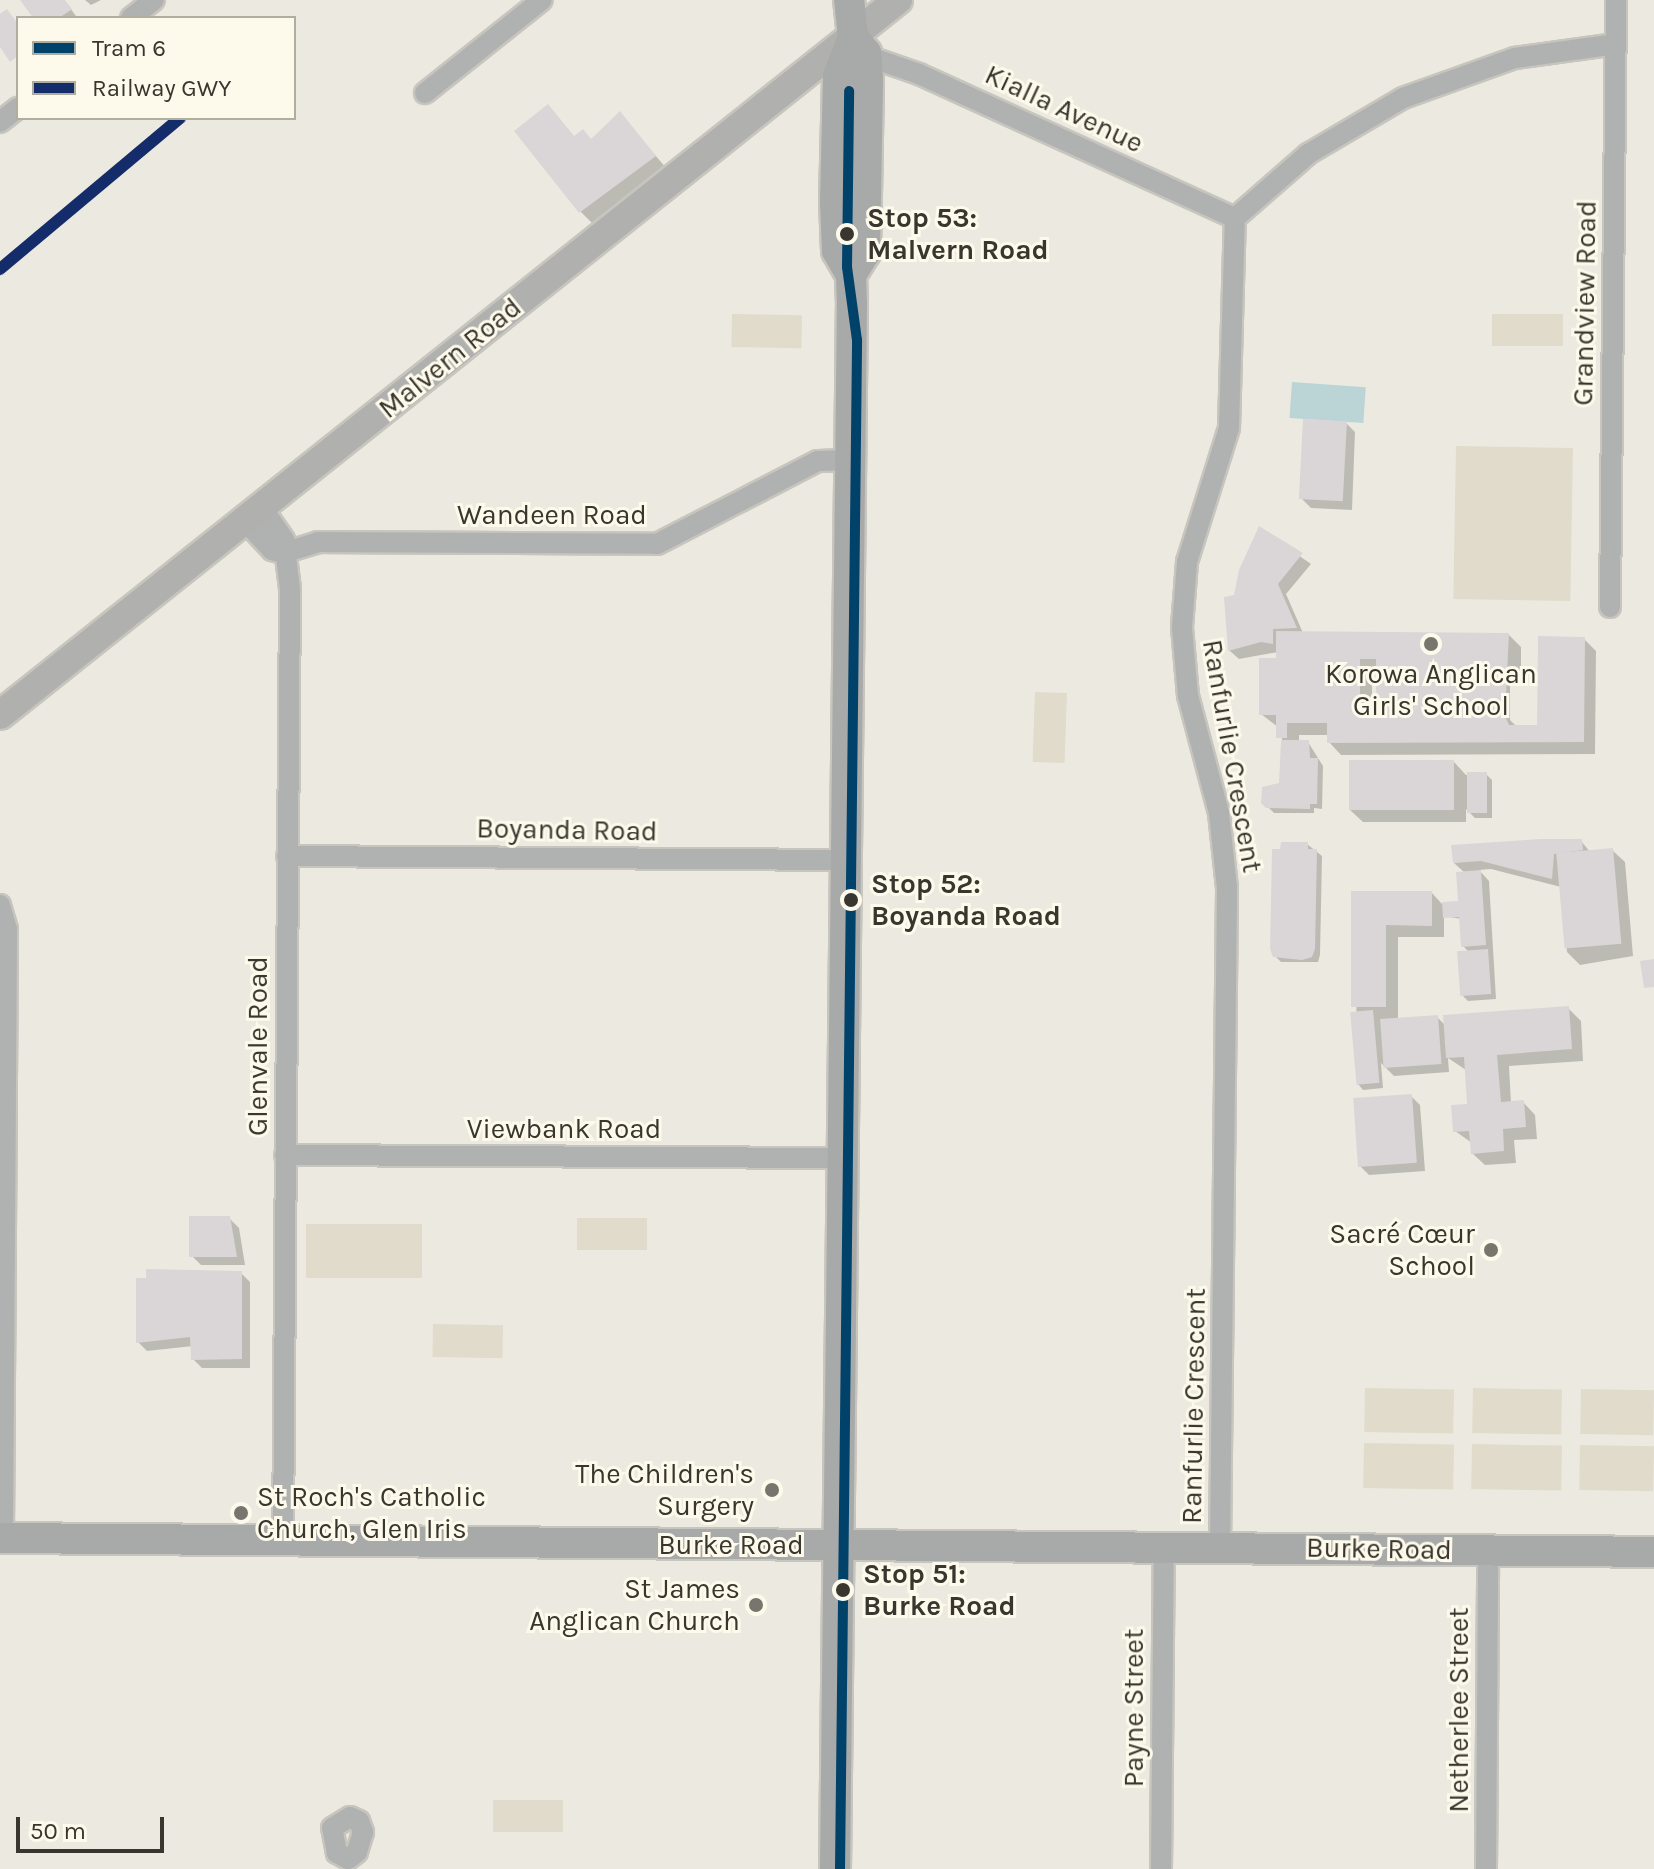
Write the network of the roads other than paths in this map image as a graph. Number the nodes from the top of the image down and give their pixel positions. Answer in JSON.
{"nodes":[{"id":1,"x":154,"y":0,"type":"edge"},
{"id":2,"x":542,"y":0,"type":"edge"},
{"id":3,"x":849,"y":0,"type":"edge"},
{"id":4,"x":898,"y":0,"type":"edge"},
{"id":5,"x":1616,"y":0,"type":"edge"},
{"id":6,"x":134,"y":16,"type":"edge"},
{"id":7,"x":1616,"y":44,"type":"junction"},
{"id":8,"x":860,"y":47,"type":"junction"},
{"id":9,"x":425,"y":93,"type":"dead end"},
{"id":10,"x":16,"y":110,"type":"edge"},
{"id":11,"x":0,"y":122,"type":"edge"},
{"id":12,"x":1235,"y":218,"type":"junction"},
{"id":13,"x":850,"y":460,"type":"junction"},
{"id":14,"x":254,"y":514,"type":"junction"},
{"id":15,"x":283,"y":553,"type":"junction"},
{"id":16,"x":1610,"y":607,"type":"dead end"},
{"id":17,"x":4,"y":704,"type":"edge"},
{"id":18,"x":287,"y":856,"type":"junction"},
{"id":19,"x":846,"y":860,"type":"junction"},
{"id":20,"x":0,"y":905,"type":"edge"},
{"id":21,"x":285,"y":1155,"type":"junction"},
{"id":22,"x":842,"y":1158,"type":"junction"},
{"id":23,"x":3,"y":1207,"type":"edge"},
{"id":24,"x":2,"y":1538,"type":"edge"},
{"id":25,"x":283,"y":1540,"type":"junction"},
{"id":26,"x":839,"y":1545,"type":"junction"},
{"id":27,"x":1164,"y":1547,"type":"junction"},
{"id":28,"x":1220,"y":1548,"type":"junction"},
{"id":29,"x":1488,"y":1550,"type":"junction"},
{"id":30,"x":1654,"y":1552,"type":"edge"},
{"id":31,"x":835,"y":1869,"type":"edge"},
{"id":32,"x":1161,"y":1869,"type":"edge"},
{"id":33,"x":1486,"y":1869,"type":"edge"}],
"edges":[{"from":1,"to":6,"type":"street"},
{"from":2,"to":9,"type":"street"},
{"from":3,"to":8,"type":"main road"},
{"from":4,"to":8,"type":"main road","name":"Malvern Road"},
{"from":5,"to":7,"type":"street","name":"Grandview Road"},
{"from":7,"to":12,"type":"street"},
{"from":7,"to":16,"type":"street","name":"Grandview Road"},
{"from":8,"to":12,"type":"street","name":"Kialla Avenue"},
{"from":8,"to":13,"type":"main road"},
{"from":8,"to":14,"type":"main road","name":"Malvern Road"},
{"from":10,"to":11,"type":"street"},
{"from":12,"to":28,"type":"street","name":"Ranfurlie Crescent"},
{"from":13,"to":15,"type":"street","name":"Wandeen Road"},
{"from":13,"to":19,"type":"main road"},
{"from":14,"to":15,"type":"street"},
{"from":14,"to":17,"type":"main road","name":"Malvern Road"},
{"from":15,"to":18,"type":"street","name":"Glenvale Road"},
{"from":18,"to":19,"type":"street","name":"Boyanda Road"},
{"from":18,"to":21,"type":"street","name":"Glenvale Road"},
{"from":19,"to":22,"type":"main road"},
{"from":20,"to":23,"type":"street"},
{"from":21,"to":22,"type":"street","name":"Viewbank Road"},
{"from":21,"to":25,"type":"street","name":"Glenvale Road"},
{"from":22,"to":26,"type":"main road"},
{"from":23,"to":24,"type":"street"},
{"from":24,"to":25,"type":"main road","name":"Burke Road"},
{"from":25,"to":26,"type":"main road","name":"Burke Road"},
{"from":26,"to":27,"type":"main road","name":"Burke Road"},
{"from":26,"to":31,"type":"main road"},
{"from":27,"to":28,"type":"main road","name":"Burke Road"},
{"from":27,"to":32,"type":"street","name":"Payne Street"},
{"from":28,"to":29,"type":"main road","name":"Burke Road"},
{"from":29,"to":30,"type":"main road","name":"Burke Road"},
{"from":29,"to":33,"type":"street","name":"Netherlee Street"}]}
